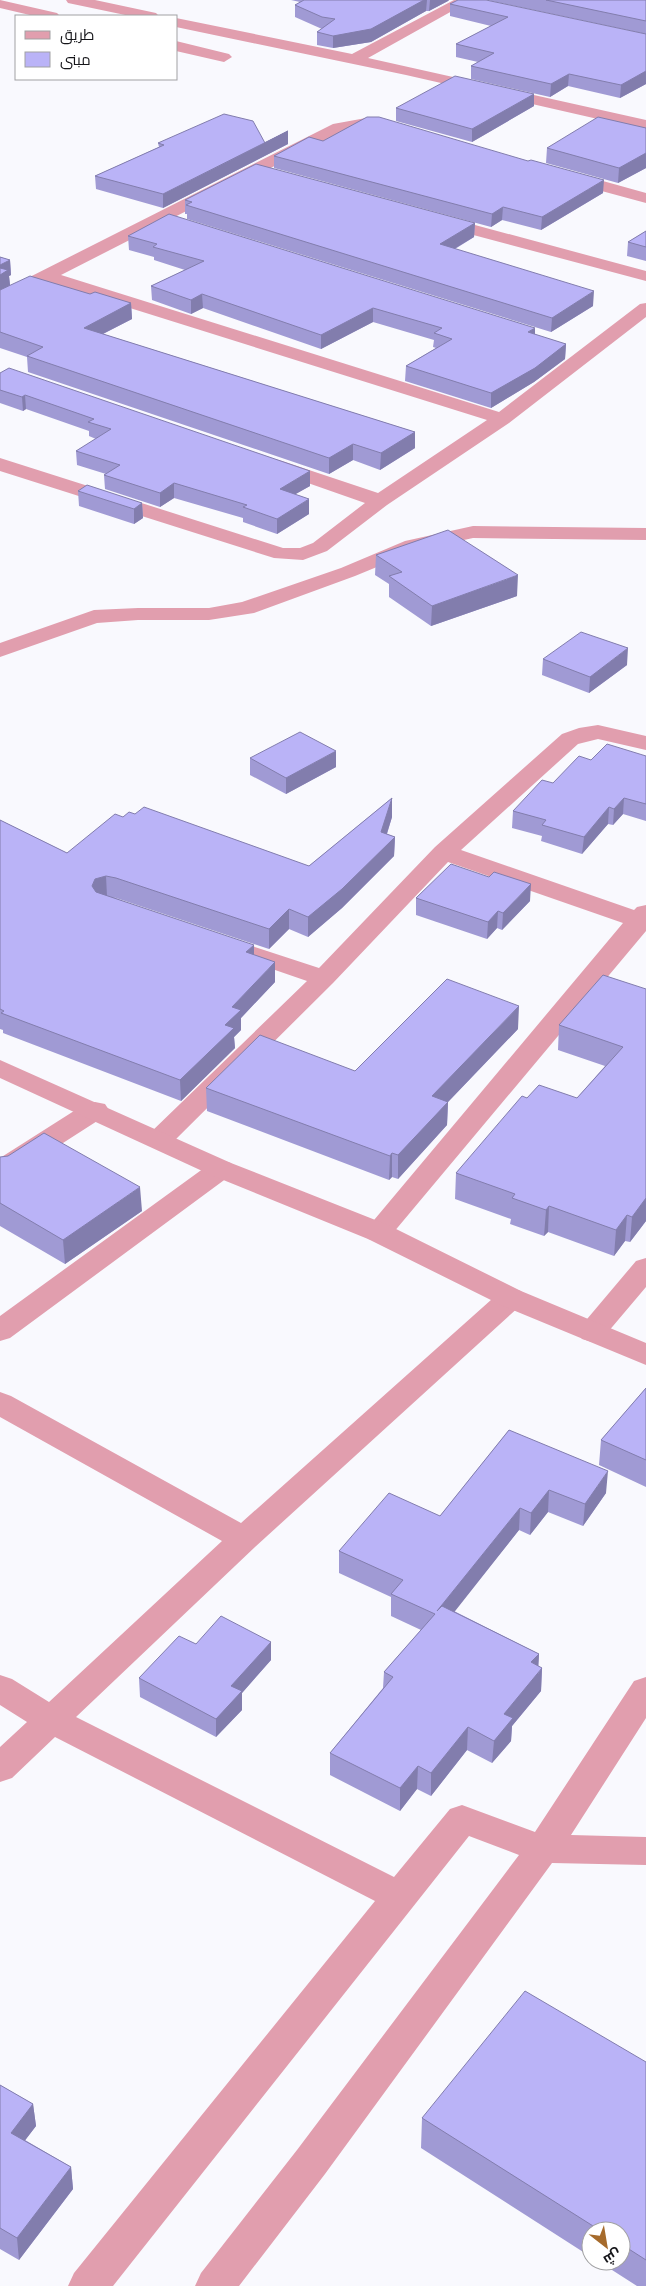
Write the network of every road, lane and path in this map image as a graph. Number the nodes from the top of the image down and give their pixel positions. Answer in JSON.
{"nodes":[{"id":1,"x":73,"y":0,"type":"edge"},
{"id":2,"x":460,"y":1,"type":"edge"},
{"id":3,"x":0,"y":4,"type":"edge"},
{"id":4,"x":482,"y":5,"type":"edge"},
{"id":5,"x":48,"y":15,"type":"edge"},
{"id":6,"x":146,"y":15,"type":"edge"},
{"id":7,"x":178,"y":22,"type":"edge"},
{"id":8,"x":178,"y":46,"type":"edge"},
{"id":9,"x":224,"y":58,"type":"dead end"},
{"id":10,"x":354,"y":59,"type":"junction"},
{"id":11,"x":646,"y":125,"type":"edge"},
{"id":12,"x":406,"y":130,"type":"edge"},
{"id":13,"x":254,"y":170,"type":"junction"},
{"id":14,"x":550,"y":171,"type":"edge"},
{"id":15,"x":273,"y":176,"type":"edge"},
{"id":16,"x":646,"y":198,"type":"edge"},
{"id":17,"x":426,"y":217,"type":"edge"},
{"id":18,"x":161,"y":218,"type":"junction"},
{"id":19,"x":180,"y":224,"type":"edge"},
{"id":20,"x":46,"y":276,"type":"junction"},
{"id":21,"x":646,"y":276,"type":"edge"},
{"id":22,"x":0,"y":299,"type":"edge"},
{"id":23,"x":646,"y":308,"type":"edge"},
{"id":24,"x":570,"y":346,"type":"dead end"},
{"id":25,"x":590,"y":352,"type":"junction"},
{"id":26,"x":502,"y":419,"type":"junction"},
{"id":27,"x":260,"y":460,"type":"edge"},
{"id":28,"x":0,"y":464,"type":"edge"},
{"id":29,"x":380,"y":501,"type":"junction"},
{"id":30,"x":646,"y":534,"type":"edge"},
{"id":31,"x":0,"y":650,"type":"edge"},
{"id":32,"x":646,"y":743,"type":"edge"},
{"id":33,"x":444,"y":852,"type":"junction"},
{"id":34,"x":643,"y":918,"type":"edge"},
{"id":35,"x":220,"y":944,"type":"edge"},
{"id":36,"x":324,"y":978,"type":"junction"},
{"id":37,"x":0,"y":1068,"type":"edge"},
{"id":38,"x":95,"y":1110,"type":"junction"},
{"id":39,"x":160,"y":1139,"type":"junction"},
{"id":40,"x":221,"y":1169,"type":"junction"},
{"id":41,"x":0,"y":1171,"type":"edge"},
{"id":42,"x":378,"y":1232,"type":"junction"},
{"id":43,"x":646,"y":1268,"type":"edge"},
{"id":44,"x":511,"y":1298,"type":"junction"},
{"id":45,"x":0,"y":1330,"type":"edge"},
{"id":46,"x":592,"y":1332,"type":"junction"},
{"id":47,"x":646,"y":1355,"type":"edge"},
{"id":48,"x":0,"y":1403,"type":"edge"},
{"id":49,"x":244,"y":1539,"type":"junction"},
{"id":50,"x":0,"y":1688,"type":"edge"},
{"id":51,"x":646,"y":1690,"type":"edge"},
{"id":52,"x":50,"y":1719,"type":"junction"},
{"id":53,"x":0,"y":1768,"type":"edge"},
{"id":54,"x":543,"y":1849,"type":"junction"},
{"id":55,"x":646,"y":1851,"type":"edge"},
{"id":56,"x":400,"y":1897,"type":"junction"},
{"id":57,"x":88,"y":2286,"type":"edge"},
{"id":58,"x":215,"y":2286,"type":"edge"}],
"edges":[{"from":1,"to":6,"type":"street"},
{"from":2,"to":4,"type":"street"},
{"from":2,"to":10,"type":"street"},
{"from":3,"to":5,"type":"street"},
{"from":7,"to":10,"type":"street"},
{"from":8,"to":9,"type":"street"},
{"from":10,"to":11,"type":"street"},
{"from":12,"to":13,"type":"street"},
{"from":13,"to":15,"type":"street"},
{"from":13,"to":18,"type":"street"},
{"from":14,"to":16,"type":"street"},
{"from":17,"to":21,"type":"street"},
{"from":18,"to":19,"type":"street"},
{"from":18,"to":20,"type":"street"},
{"from":20,"to":22,"type":"street"},
{"from":20,"to":26,"type":"street"},
{"from":23,"to":25,"type":"street"},
{"from":24,"to":25,"type":"street"},
{"from":25,"to":26,"type":"street"},
{"from":26,"to":29,"type":"street"},
{"from":27,"to":29,"type":"street"},
{"from":28,"to":29,"type":"street"},
{"from":30,"to":31,"type":"street"},
{"from":32,"to":33,"type":"street"},
{"from":33,"to":34,"type":"street"},
{"from":33,"to":36,"type":"street"},
{"from":34,"to":42,"type":"street"},
{"from":35,"to":36,"type":"street"},
{"from":36,"to":39,"type":"street"},
{"from":37,"to":38,"type":"street"},
{"from":38,"to":39,"type":"street"},
{"from":38,"to":41,"type":"street"},
{"from":39,"to":40,"type":"street"},
{"from":40,"to":42,"type":"street"},
{"from":40,"to":45,"type":"street"},
{"from":42,"to":44,"type":"street"},
{"from":43,"to":46,"type":"street"},
{"from":44,"to":46,"type":"street"},
{"from":44,"to":49,"type":"street"},
{"from":46,"to":47,"type":"street"},
{"from":48,"to":49,"type":"street"},
{"from":49,"to":52,"type":"street"},
{"from":50,"to":52,"type":"street"},
{"from":51,"to":54,"type":"street"},
{"from":52,"to":53,"type":"street"},
{"from":52,"to":56,"type":"street"},
{"from":54,"to":55,"type":"street"},
{"from":54,"to":56,"type":"street"},
{"from":54,"to":58,"type":"street"},
{"from":56,"to":57,"type":"street"}]}
